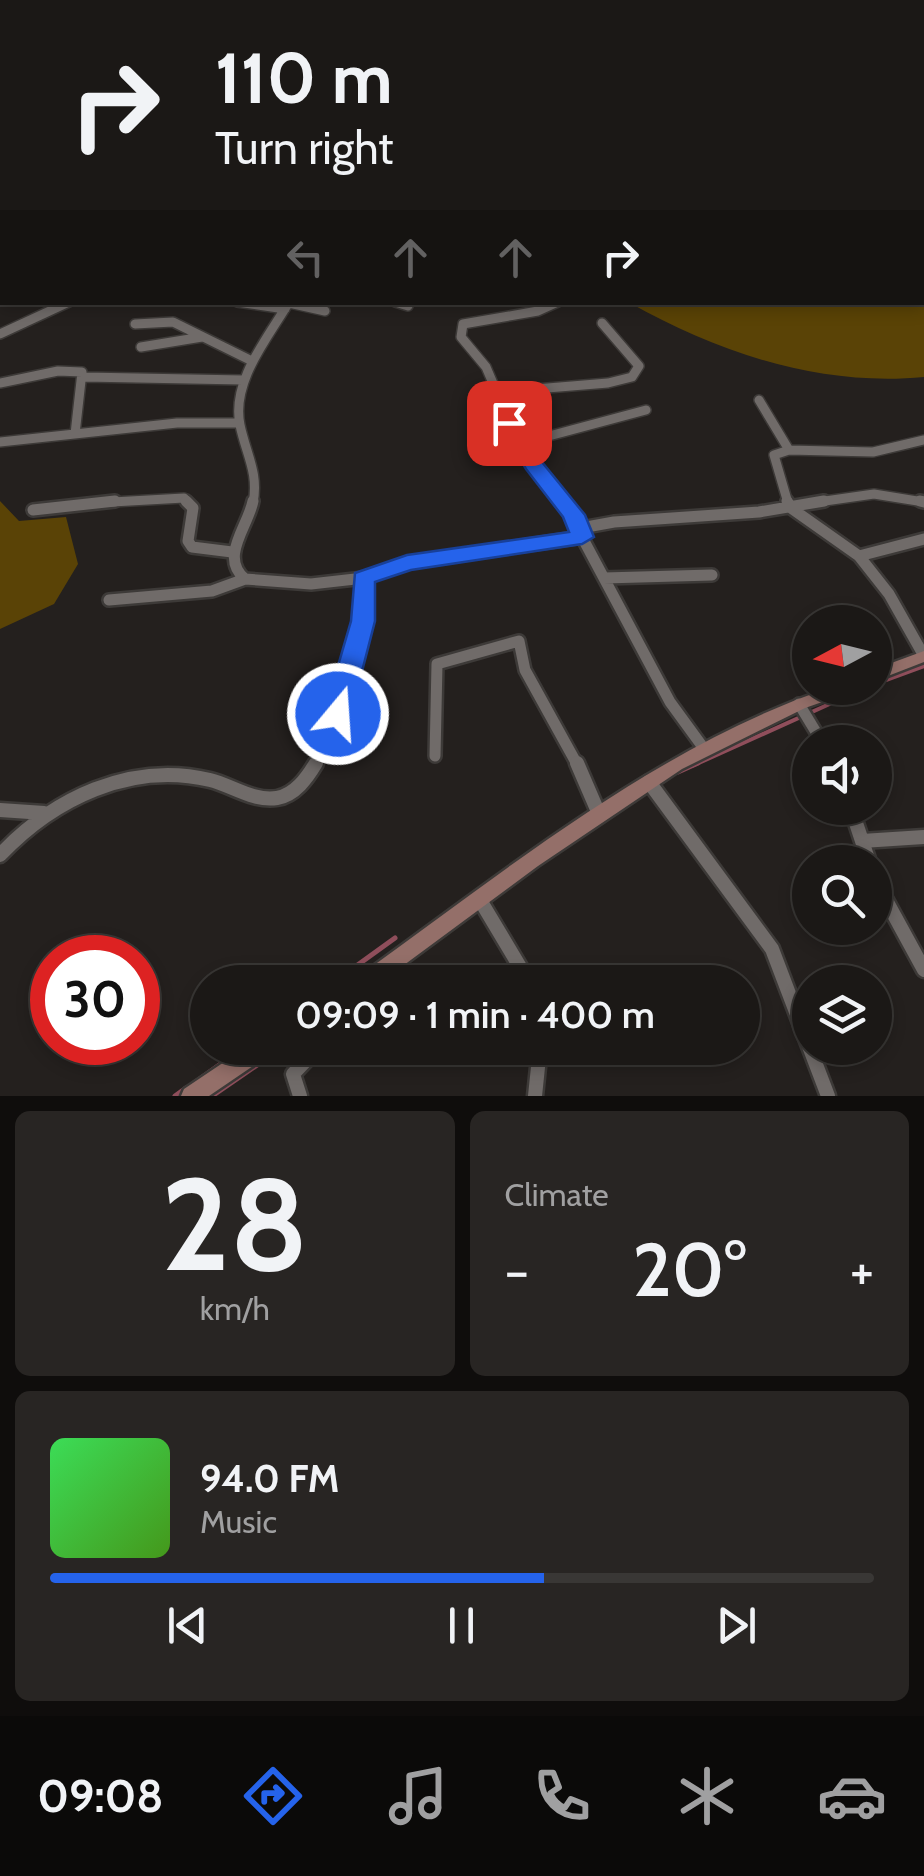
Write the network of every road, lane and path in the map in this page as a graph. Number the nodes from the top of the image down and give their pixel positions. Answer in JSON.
{"nodes":[{"id":1,"x":63,"y":305,"type":"edge"},
{"id":2,"x":288,"y":305,"type":"edge"},
{"id":3,"x":405,"y":305,"type":"edge"},
{"id":4,"x":551,"y":305,"type":"edge"},
{"id":5,"x":408,"y":306,"type":"dead end"},
{"id":6,"x":325,"y":311,"type":"dead end"},
{"id":7,"x":602,"y":323,"type":"dead end"},
{"id":8,"x":135,"y":324,"type":"dead end"},
{"id":9,"x":0,"y":334,"type":"edge"},
{"id":10,"x":203,"y":337,"type":"junction"},
{"id":11,"x":140,"y":347,"type":"dead end"},
{"id":12,"x":252,"y":361,"type":"junction"},
{"id":13,"x":84,"y":376,"type":"junction"},
{"id":14,"x":243,"y":380,"type":"junction"},
{"id":15,"x":0,"y":383,"type":"edge"},
{"id":16,"x":499,"y":392,"type":"junction"},
{"id":17,"x":759,"y":400,"type":"dead end"},
{"id":18,"x":646,"y":410,"type":"dead end"},
{"id":19,"x":239,"y":423,"type":"junction"},
{"id":20,"x":74,"y":434,"type":"junction"},
{"id":21,"x":924,"y":440,"type":"edge"},
{"id":22,"x":0,"y":442,"type":"edge"},
{"id":23,"x":519,"y":444,"type":"junction"},
{"id":24,"x":789,"y":450,"type":"junction"},
{"id":25,"x":924,"y":502,"type":"edge"},
{"id":26,"x":791,"y":508,"type":"junction"},
{"id":27,"x":33,"y":510,"type":"dead end"},
{"id":28,"x":582,"y":532,"type":"junction"},
{"id":29,"x":924,"y":539,"type":"edge"},
{"id":30,"x":232,"y":552,"type":"junction"},
{"id":31,"x":859,"y":556,"type":"junction"},
{"id":32,"x":712,"y":575,"type":"dead end"},
{"id":33,"x":364,"y":578,"type":"junction"},
{"id":34,"x":604,"y":578,"type":"junction"},
{"id":35,"x":245,"y":579,"type":"junction"},
{"id":36,"x":109,"y":600,"type":"dead end"},
{"id":37,"x":924,"y":656,"type":"edge"},
{"id":38,"x":892,"y":668,"type":"edge"},
{"id":39,"x":797,"y":705,"type":"edge"},
{"id":40,"x":705,"y":750,"type":"junction"},
{"id":41,"x":435,"y":756,"type":"dead end"},
{"id":42,"x":648,"y":782,"type":"junction"},
{"id":43,"x":0,"y":810,"type":"edge"},
{"id":44,"x":46,"y":814,"type":"junction"},
{"id":45,"x":599,"y":814,"type":"junction"},
{"id":46,"x":857,"y":825,"type":"edge"},
{"id":47,"x":924,"y":837,"type":"edge"},
{"id":48,"x":862,"y":841,"type":"junction"},
{"id":49,"x":863,"y":845,"type":"edge"},
{"id":50,"x":0,"y":855,"type":"edge"},
{"id":51,"x":480,"y":900,"type":"junction"},
{"id":52,"x":892,"y":911,"type":"edge"},
{"id":53,"x":390,"y":965,"type":"edge"},
{"id":54,"x":519,"y":965,"type":"edge"},
{"id":55,"x":924,"y":970,"type":"edge"},
{"id":56,"x":237,"y":1065,"type":"edge"},
{"id":57,"x":302,"y":1065,"type":"edge"},
{"id":58,"x":538,"y":1065,"type":"edge"},
{"id":59,"x":191,"y":1096,"type":"edge"},
{"id":60,"x":300,"y":1096,"type":"edge"},
{"id":61,"x":535,"y":1096,"type":"edge"},
{"id":62,"x":828,"y":1096,"type":"edge"}],
"edges":[{"from":1,"to":9,"type":"street"},
{"from":2,"to":6,"type":"street"},
{"from":2,"to":12,"type":"street"},
{"from":3,"to":5,"type":"street"},
{"from":4,"to":16,"type":"street"},
{"from":7,"to":16,"type":"street"},
{"from":8,"to":10,"type":"street"},
{"from":10,"to":11,"type":"street"},
{"from":10,"to":12,"type":"street"},
{"from":12,"to":14,"type":"street"},
{"from":13,"to":14,"type":"street"},
{"from":13,"to":15,"type":"street"},
{"from":13,"to":20,"type":"street"},
{"from":14,"to":19,"type":"street"},
{"from":16,"to":23,"type":"street"},
{"from":17,"to":24,"type":"street"},
{"from":18,"to":23,"type":"street"},
{"from":19,"to":20,"type":"street"},
{"from":19,"to":30,"type":"street"},
{"from":20,"to":22,"type":"street"},
{"from":21,"to":24,"type":"street"},
{"from":23,"to":28,"type":"street"},
{"from":24,"to":26,"type":"street"},
{"from":25,"to":26,"type":"street"},
{"from":26,"to":28,"type":"street"},
{"from":26,"to":31,"type":"street"},
{"from":27,"to":30,"type":"street"},
{"from":28,"to":33,"type":"street"},
{"from":28,"to":34,"type":"street"},
{"from":29,"to":31,"type":"street"},
{"from":30,"to":35,"type":"street"},
{"from":31,"to":37,"type":"street"},
{"from":32,"to":34,"type":"street"},
{"from":33,"to":35,"type":"street"},
{"from":33,"to":44,"type":"street"},
{"from":34,"to":40,"type":"street"},
{"from":35,"to":36,"type":"street"},
{"from":37,"to":38,"type":"main road"},
{"from":39,"to":40,"type":"main road"},
{"from":40,"to":42,"type":"main road"},
{"from":41,"to":45,"type":"street"},
{"from":42,"to":45,"type":"main road"},
{"from":42,"to":62,"type":"street"},
{"from":43,"to":44,"type":"street"},
{"from":44,"to":50,"type":"street"},
{"from":45,"to":51,"type":"main road"},
{"from":46,"to":48,"type":"street"},
{"from":47,"to":48,"type":"street"},
{"from":48,"to":49,"type":"street"},
{"from":51,"to":53,"type":"main road"},
{"from":51,"to":54,"type":"street"},
{"from":52,"to":55,"type":"street"},
{"from":56,"to":59,"type":"main road"},
{"from":57,"to":60,"type":"street"},
{"from":58,"to":61,"type":"street"}]}
